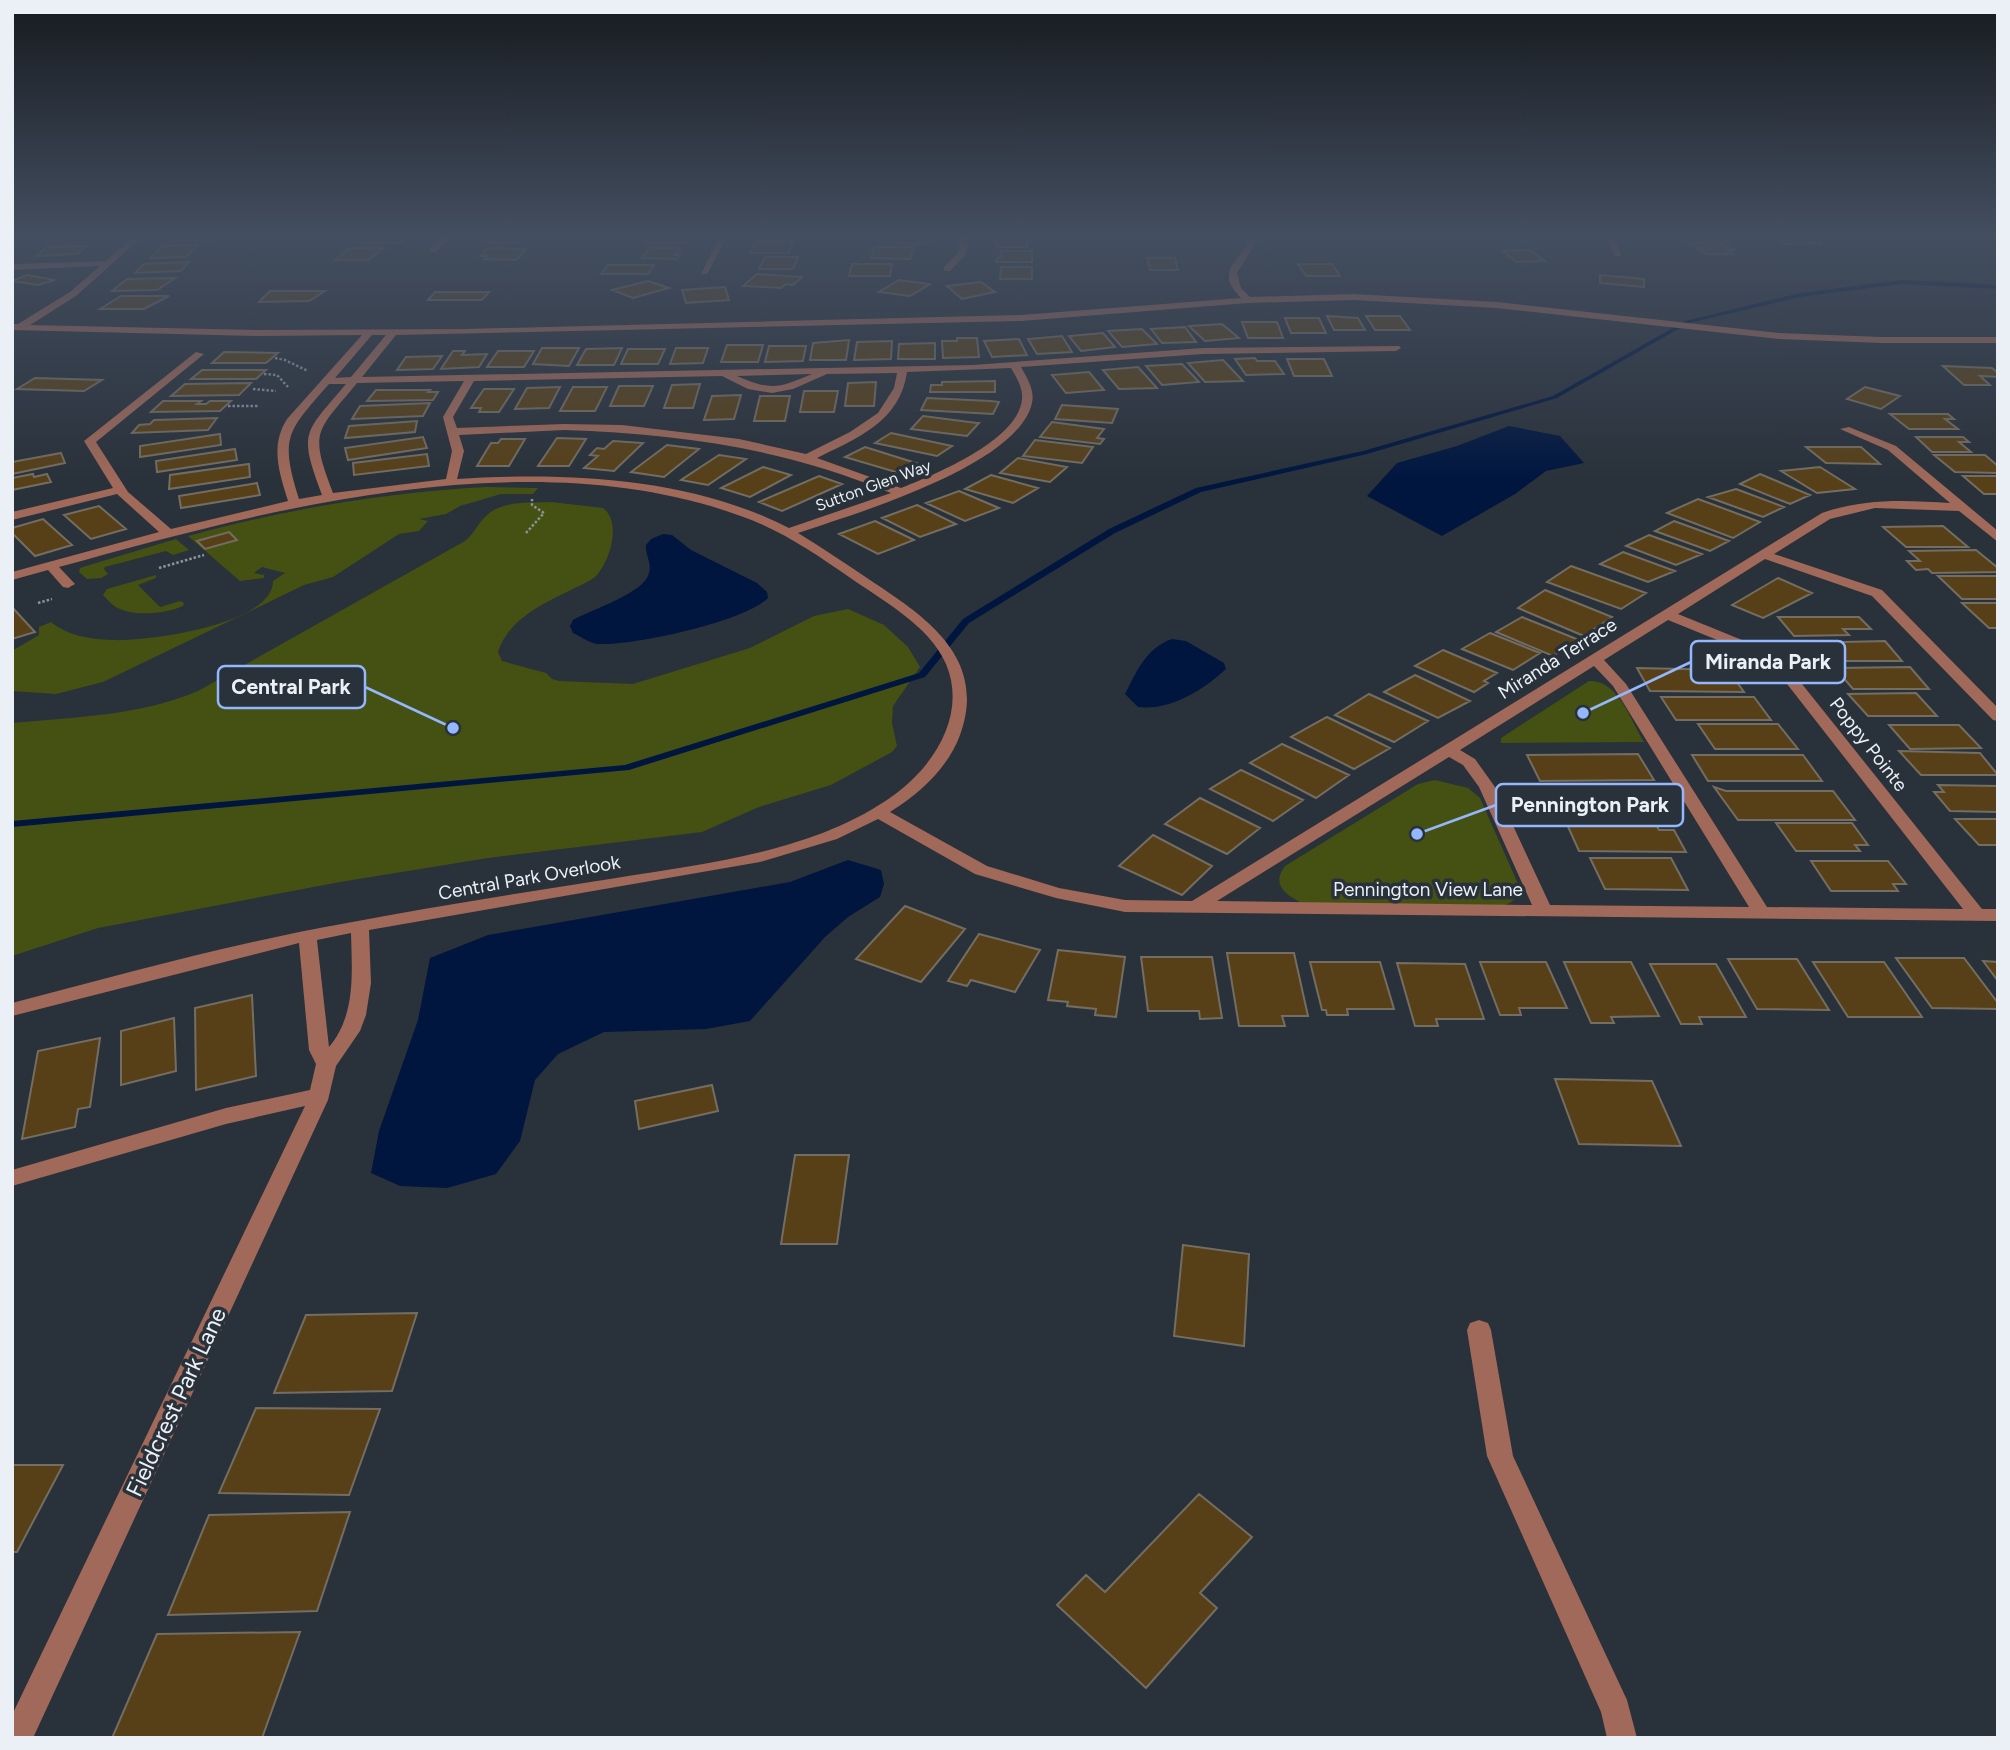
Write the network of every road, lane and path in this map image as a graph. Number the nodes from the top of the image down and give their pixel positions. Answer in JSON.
{"nodes":[{"id":1,"x":33,"y":318,"type":"edge"},
{"id":2,"x":1025,"y":318,"type":"edge"},
{"id":3,"x":1617,"y":318,"type":"edge"},
{"id":4,"x":16,"y":327,"type":"edge"},
{"id":5,"x":368,"y":334,"type":"junction"},
{"id":6,"x":392,"y":334,"type":"junction"},
{"id":7,"x":1998,"y":340,"type":"edge"},
{"id":8,"x":1396,"y":348,"type":"dead end"},
{"id":9,"x":200,"y":354,"type":"dead end"},
{"id":10,"x":275,"y":358,"type":"dead end"},
{"id":11,"x":345,"y":361,"type":"junction"},
{"id":12,"x":372,"y":361,"type":"junction"},
{"id":13,"x":1015,"y":366,"type":"junction"},
{"id":14,"x":902,"y":370,"type":"junction"},
{"id":15,"x":312,"y":371,"type":"dead end"},
{"id":16,"x":839,"y":371,"type":"junction"},
{"id":17,"x":264,"y":374,"type":"dead end"},
{"id":18,"x":706,"y":374,"type":"junction"},
{"id":19,"x":470,"y":379,"type":"junction"},
{"id":20,"x":327,"y":381,"type":"junction"},
{"id":21,"x":354,"y":381,"type":"junction"},
{"id":22,"x":288,"y":387,"type":"dead end"},
{"id":23,"x":253,"y":389,"type":"dead end"},
{"id":24,"x":276,"y":391,"type":"dead end"},
{"id":25,"x":229,"y":406,"type":"dead end"},
{"id":26,"x":258,"y":406,"type":"dead end"},
{"id":27,"x":1845,"y":429,"type":"dead end"},
{"id":28,"x":451,"y":432,"type":"junction"},
{"id":29,"x":807,"y":458,"type":"junction"},
{"id":30,"x":451,"y":481,"type":"junction"},
{"id":31,"x":120,"y":489,"type":"junction"},
{"id":32,"x":902,"y":493,"type":"junction"},
{"id":33,"x":536,"y":494,"type":"dead end"},
{"id":34,"x":328,"y":495,"type":"junction"},
{"id":35,"x":294,"y":502,"type":"junction"},
{"id":36,"x":1962,"y":508,"type":"junction"},
{"id":37,"x":12,"y":516,"type":"edge"},
{"id":38,"x":168,"y":533,"type":"junction"},
{"id":39,"x":526,"y":533,"type":"dead end"},
{"id":40,"x":787,"y":533,"type":"junction"},
{"id":41,"x":1998,"y":538,"type":"edge"},
{"id":42,"x":1762,"y":554,"type":"junction"},
{"id":43,"x":204,"y":555,"type":"dead end"},
{"id":44,"x":50,"y":565,"type":"junction"},
{"id":45,"x":159,"y":568,"type":"dead end"},
{"id":46,"x":12,"y":576,"type":"edge"},
{"id":47,"x":68,"y":584,"type":"dead end"},
{"id":48,"x":1666,"y":614,"type":"junction"},
{"id":49,"x":1594,"y":658,"type":"junction"},
{"id":50,"x":1998,"y":717,"type":"edge"},
{"id":51,"x":1448,"y":750,"type":"junction"},
{"id":52,"x":877,"y":812,"type":"junction"},
{"id":53,"x":1194,"y":908,"type":"junction"},
{"id":54,"x":1544,"y":911,"type":"junction"},
{"id":55,"x":1762,"y":913,"type":"junction"},
{"id":56,"x":1976,"y":914,"type":"junction"},
{"id":57,"x":1998,"y":915,"type":"edge"},
{"id":58,"x":360,"y":926,"type":"junction"},
{"id":59,"x":308,"y":937,"type":"junction"},
{"id":60,"x":12,"y":1010,"type":"edge"},
{"id":61,"x":327,"y":1064,"type":"junction"},
{"id":62,"x":319,"y":1095,"type":"junction"},
{"id":63,"x":12,"y":1178,"type":"edge"},
{"id":64,"x":1479,"y":1330,"type":"dead end"},
{"id":65,"x":17,"y":1738,"type":"edge"},
{"id":66,"x":1622,"y":1738,"type":"edge"}],
"edges":[{"from":1,"to":4,"type":"street"},
{"from":2,"to":6,"type":"street"},
{"from":3,"to":7,"type":"street"},
{"from":4,"to":5,"type":"street"},
{"from":5,"to":6,"type":"street"},
{"from":5,"to":11,"type":"street"},
{"from":6,"to":12,"type":"street"},
{"from":8,"to":13,"type":"street"},
{"from":9,"to":31,"type":"street"},
{"from":10,"to":15,"type":"path"},
{"from":11,"to":12,"type":"street"},
{"from":11,"to":20,"type":"street"},
{"from":12,"to":21,"type":"street"},
{"from":13,"to":14,"type":"street"},
{"from":13,"to":32,"type":"street","name":"Sutton Glen Way"},
{"from":14,"to":16,"type":"street"},
{"from":14,"to":29,"type":"street"},
{"from":16,"to":18,"type":"street"},
{"from":16,"to":18,"type":"street"},
{"from":17,"to":22,"type":"path"},
{"from":18,"to":19,"type":"street"},
{"from":19,"to":21,"type":"street"},
{"from":19,"to":28,"type":"street"},
{"from":20,"to":21,"type":"street"},
{"from":20,"to":35,"type":"street"},
{"from":21,"to":34,"type":"street"},
{"from":23,"to":24,"type":"path"},
{"from":25,"to":26,"type":"path"},
{"from":27,"to":36,"type":"street"},
{"from":28,"to":29,"type":"street"},
{"from":28,"to":30,"type":"street"},
{"from":29,"to":32,"type":"street"},
{"from":30,"to":34,"type":"street"},
{"from":30,"to":40,"type":"street"},
{"from":31,"to":37,"type":"street"},
{"from":31,"to":38,"type":"street"},
{"from":32,"to":40,"type":"street","name":"Sutton Glen Way"},
{"from":33,"to":39,"type":"path"},
{"from":34,"to":35,"type":"street"},
{"from":35,"to":38,"type":"street"},
{"from":36,"to":41,"type":"street"},
{"from":36,"to":42,"type":"street","name":"Miranda Terrace"},
{"from":38,"to":44,"type":"street"},
{"from":40,"to":52,"type":"street","name":"Central Park Overlook"},
{"from":42,"to":48,"type":"street","name":"Miranda Terrace"},
{"from":42,"to":50,"type":"street"},
{"from":43,"to":45,"type":"path"},
{"from":44,"to":46,"type":"street"},
{"from":44,"to":47,"type":"street"},
{"from":48,"to":49,"type":"street","name":"Miranda Terrace"},
{"from":48,"to":56,"type":"street","name":"Poppy Pointe"},
{"from":49,"to":51,"type":"street","name":"Miranda Terrace"},
{"from":49,"to":55,"type":"street"},
{"from":51,"to":53,"type":"street","name":"Miranda Terrace"},
{"from":51,"to":54,"type":"street"},
{"from":52,"to":53,"type":"street","name":"Pennington View Lane"},
{"from":52,"to":58,"type":"street","name":"Central Park Overlook"},
{"from":53,"to":54,"type":"street","name":"Pennington View Lane"},
{"from":54,"to":55,"type":"street","name":"Pennington View Lane"},
{"from":55,"to":56,"type":"street","name":"Pennington View Lane"},
{"from":56,"to":57,"type":"street","name":"Pennington View Lane"},
{"from":58,"to":59,"type":"street","name":"Central Park Overlook"},
{"from":58,"to":61,"type":"street","name":"Fieldcrest Park Lane"},
{"from":59,"to":60,"type":"street","name":"Central Park Overlook"},
{"from":59,"to":61,"type":"street"},
{"from":61,"to":62,"type":"street","name":"Fieldcrest Park Lane"},
{"from":62,"to":63,"type":"street"},
{"from":62,"to":65,"type":"street","name":"Fieldcrest Park Lane"},
{"from":64,"to":66,"type":"street"}]}
